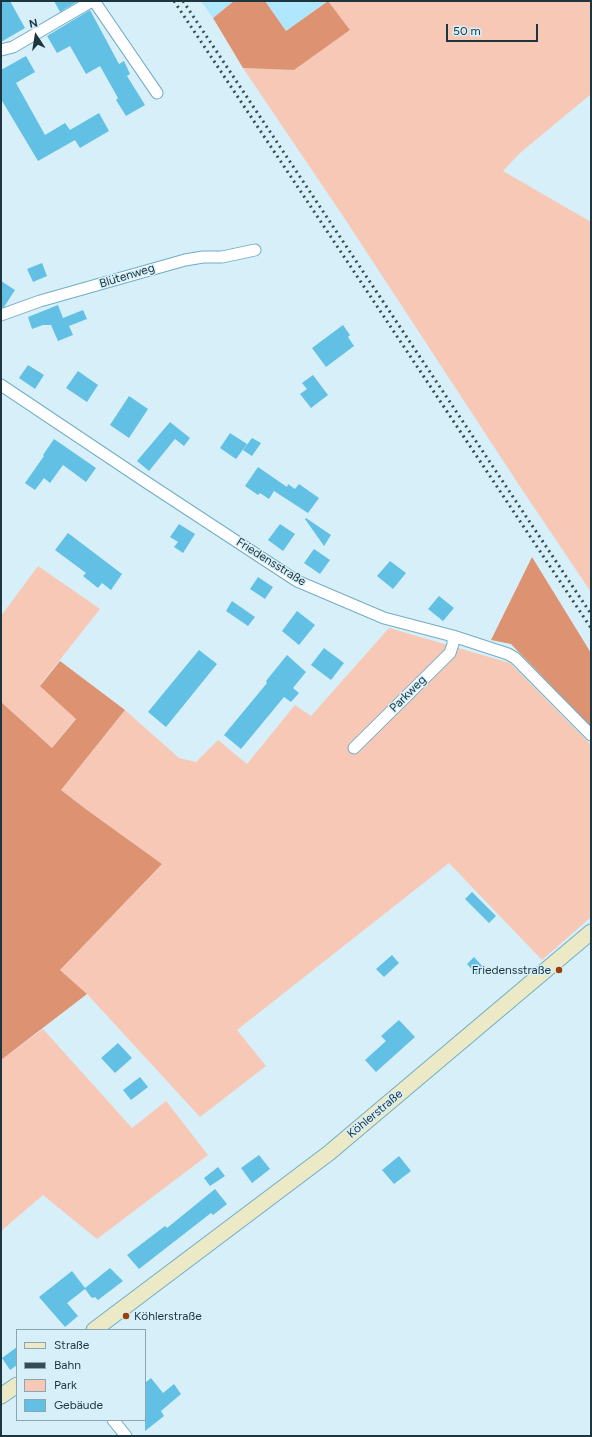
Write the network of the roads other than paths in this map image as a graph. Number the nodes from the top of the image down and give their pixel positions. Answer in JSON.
{"nodes":[{"id":1,"x":93,"y":1,"type":"edge"},
{"id":2,"x":1,"y":50,"type":"edge"},
{"id":3,"x":157,"y":94,"type":"dead end"},
{"id":4,"x":255,"y":250,"type":"dead end"},
{"id":5,"x":1,"y":314,"type":"edge"},
{"id":6,"x":1,"y":384,"type":"edge"},
{"id":7,"x":453,"y":636,"type":"junction"},
{"id":8,"x":591,"y":735,"type":"edge"},
{"id":9,"x":354,"y":748,"type":"dead end"},
{"id":10,"x":591,"y":932,"type":"edge"},
{"id":11,"x":95,"y":1329,"type":"edge"},
{"id":12,"x":16,"y":1386,"type":"edge"},
{"id":13,"x":1,"y":1396,"type":"edge"},
{"id":14,"x":114,"y":1421,"type":"edge"},
{"id":15,"x":126,"y":1436,"type":"edge"}],
"edges":[{"from":1,"to":2,"type":"street"},
{"from":1,"to":3,"type":"street"},
{"from":4,"to":5,"type":"street","name":"Blütenweg"},
{"from":6,"to":7,"type":"street","name":"Friedensstraße"},
{"from":7,"to":8,"type":"street","name":"Friedensstraße"},
{"from":7,"to":9,"type":"street","name":"Parkweg"},
{"from":10,"to":11,"type":"street","name":"Köhlerstraße"},
{"from":12,"to":13,"type":"street"},
{"from":14,"to":15,"type":"street"}]}
